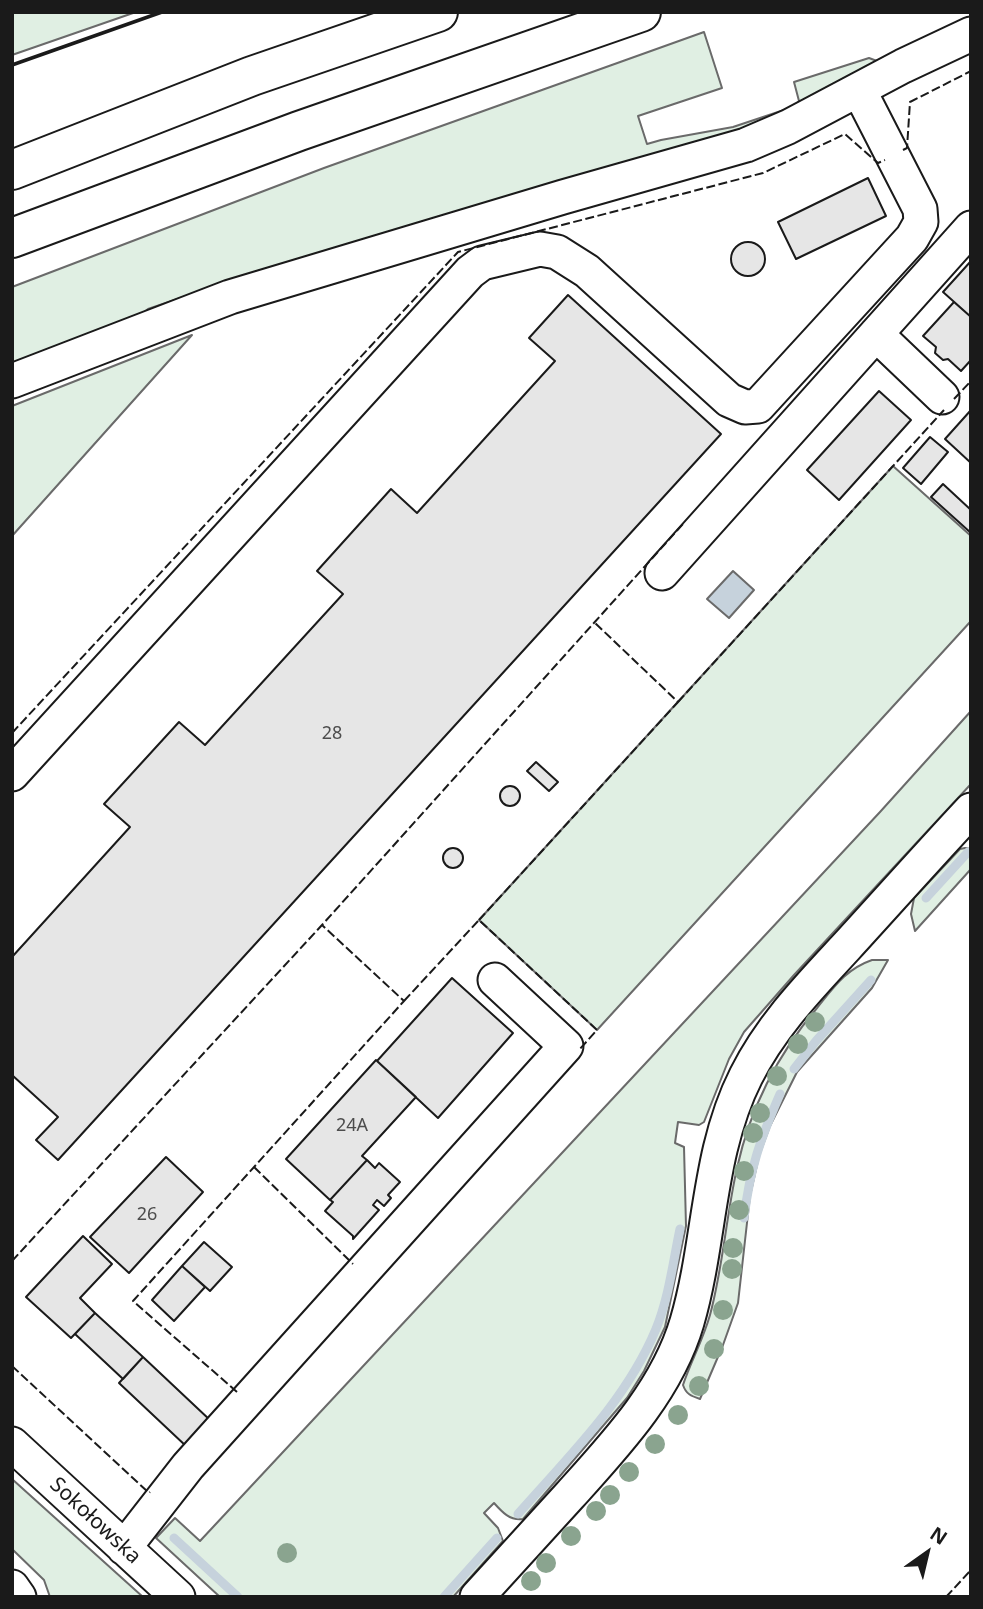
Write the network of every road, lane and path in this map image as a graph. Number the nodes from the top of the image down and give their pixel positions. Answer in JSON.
{"nodes":[{"id":1,"x":438,"y":12,"type":"edge"},
{"id":2,"x":641,"y":12,"type":"edge"},
{"id":3,"x":971,"y":34,"type":"edge"},
{"id":4,"x":859,"y":90,"type":"junction"},
{"id":5,"x":12,"y":170,"type":"edge"},
{"id":6,"x":971,"y":228,"type":"edge"},
{"id":7,"x":12,"y":238,"type":"edge"},
{"id":8,"x":876,"y":334,"type":"junction"},
{"id":9,"x":12,"y":381,"type":"edge"},
{"id":10,"x":942,"y":397,"type":"dead end"},
{"id":11,"x":662,"y":573,"type":"dead end"},
{"id":12,"x":12,"y":774,"type":"edge"},
{"id":13,"x":971,"y":810,"type":"edge"},
{"id":14,"x":495,"y":980,"type":"dead end"},
{"id":15,"x":12,"y":1444,"type":"edge"},
{"id":16,"x":124,"y":1548,"type":"junction"},
{"id":17,"x":12,"y":1587,"type":"edge"},
{"id":18,"x":19,"y":1597,"type":"edge"},
{"id":19,"x":178,"y":1597,"type":"edge"},
{"id":20,"x":477,"y":1597,"type":"edge"}],
"edges":[{"from":1,"to":5,"type":"highway"},
{"from":2,"to":7,"type":"highway"},
{"from":3,"to":4,"type":"street"},
{"from":4,"to":9,"type":"street"},
{"from":4,"to":12,"type":"street"},
{"from":6,"to":8,"type":"street"},
{"from":8,"to":10,"type":"street"},
{"from":8,"to":11,"type":"street"},
{"from":13,"to":20,"type":"street"},
{"from":14,"to":16,"type":"street"},
{"from":15,"to":16,"type":"street","name":"Sokołowska"},
{"from":16,"to":19,"type":"street","name":"Sokołowska"},
{"from":17,"to":18,"type":"street"}]}
